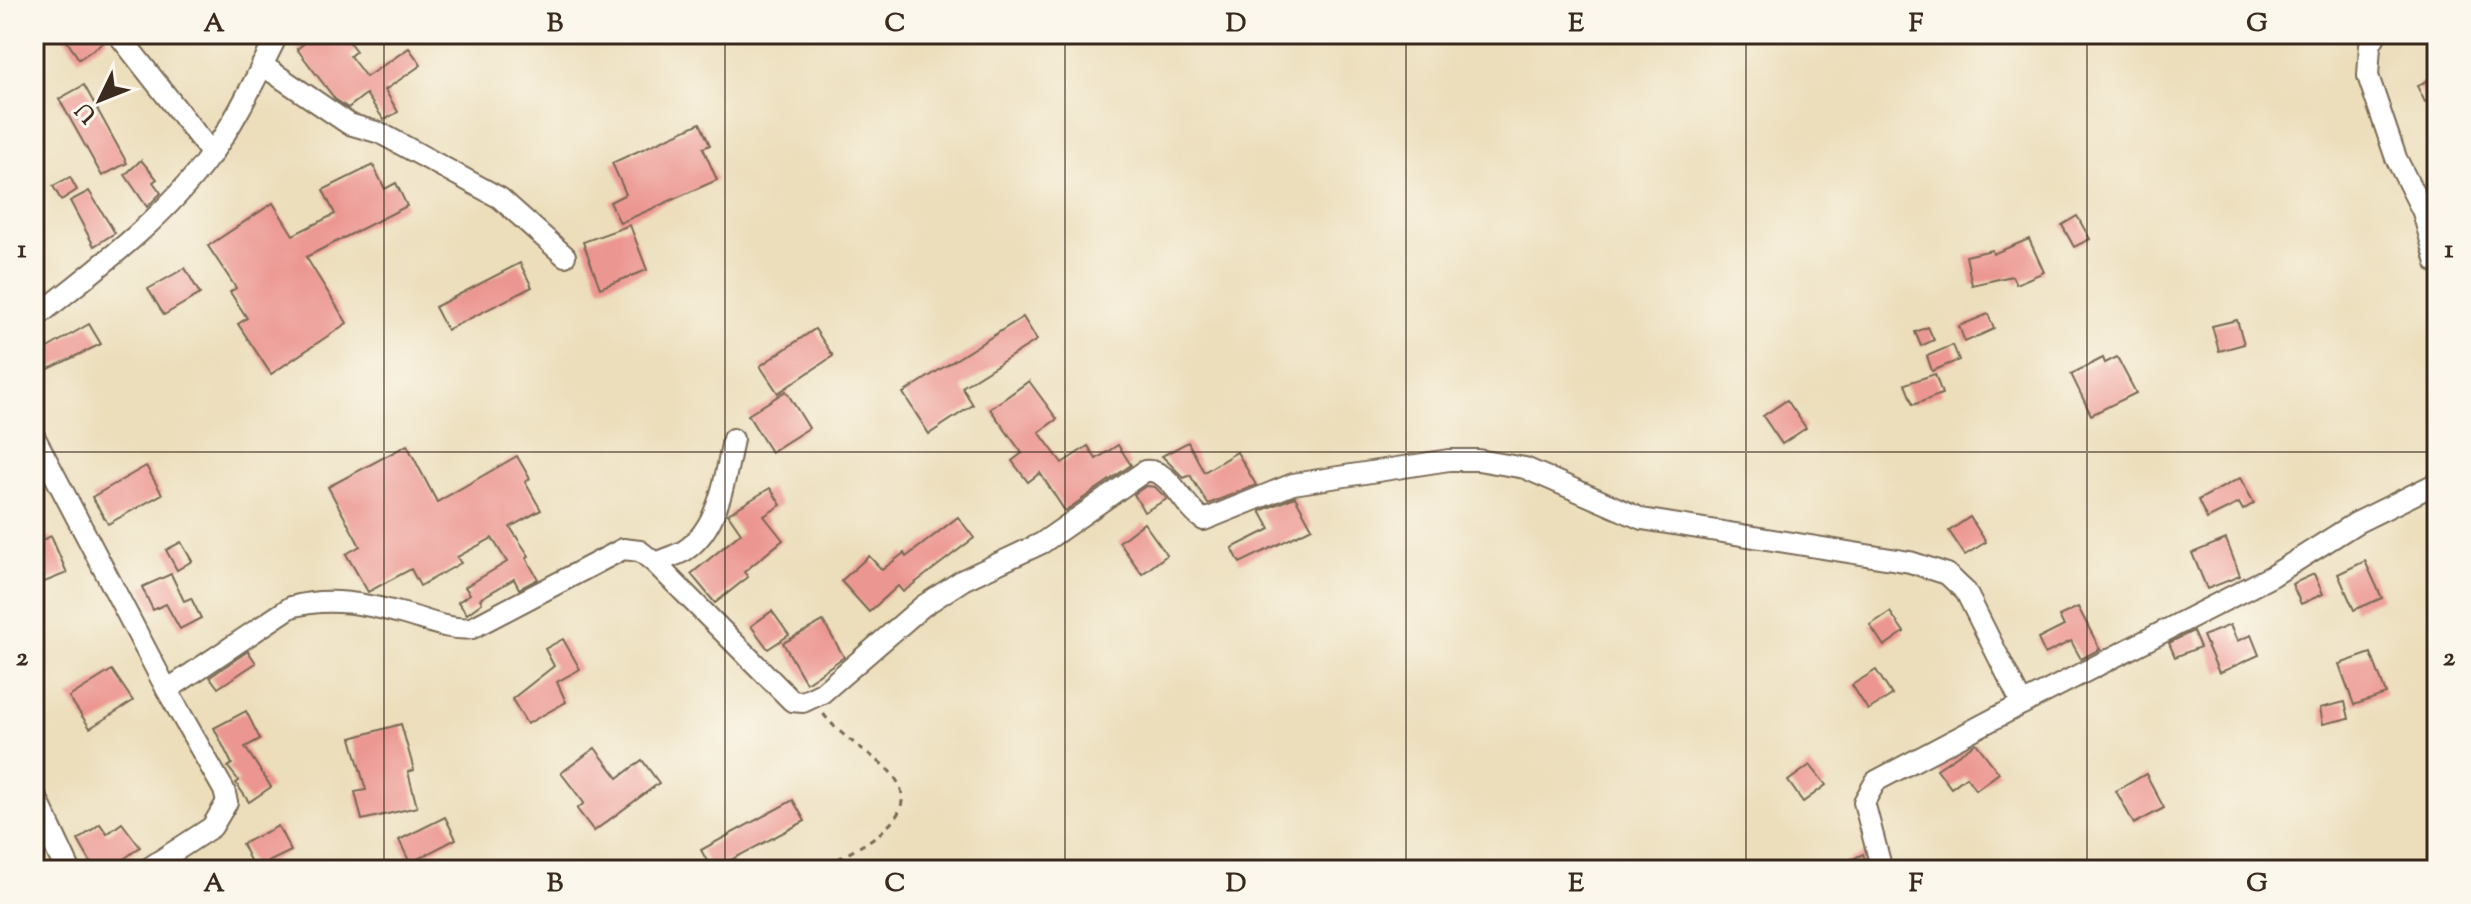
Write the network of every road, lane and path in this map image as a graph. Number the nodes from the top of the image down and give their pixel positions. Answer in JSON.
{"nodes":[{"id":1,"x":118,"y":34,"type":"edge"},
{"id":2,"x":278,"y":34,"type":"edge"},
{"id":3,"x":2376,"y":34,"type":"edge"},
{"id":4,"x":262,"y":65,"type":"junction"},
{"id":5,"x":212,"y":154,"type":"junction"},
{"id":6,"x":565,"y":256,"type":"dead end"},
{"id":7,"x":2437,"y":263,"type":"edge"},
{"id":8,"x":34,"y":319,"type":"edge"},
{"id":9,"x":34,"y":436,"type":"edge"},
{"id":10,"x":733,"y":439,"type":"dead end"},
{"id":11,"x":2437,"y":483,"type":"edge"},
{"id":12,"x":655,"y":563,"type":"junction"},
{"id":13,"x":167,"y":690,"type":"junction"},
{"id":14,"x":813,"y":699,"type":"junction"},
{"id":15,"x":2022,"y":704,"type":"junction"},
{"id":16,"x":34,"y":797,"type":"edge"},
{"id":17,"x":68,"y":870,"type":"edge"},
{"id":18,"x":146,"y":870,"type":"edge"},
{"id":19,"x":817,"y":870,"type":"edge"},
{"id":20,"x":1882,"y":870,"type":"edge"}],
"edges":[{"from":1,"to":5,"type":"street"},
{"from":2,"to":4,"type":"street"},
{"from":3,"to":7,"type":"street"},
{"from":4,"to":5,"type":"street"},
{"from":4,"to":6,"type":"street"},
{"from":5,"to":8,"type":"street"},
{"from":9,"to":13,"type":"street"},
{"from":10,"to":12,"type":"street"},
{"from":11,"to":15,"type":"street"},
{"from":12,"to":13,"type":"street"},
{"from":12,"to":14,"type":"street"},
{"from":13,"to":18,"type":"street"},
{"from":14,"to":15,"type":"street"},
{"from":14,"to":19,"type":"path"},
{"from":15,"to":20,"type":"street"},
{"from":16,"to":17,"type":"street"}]}
